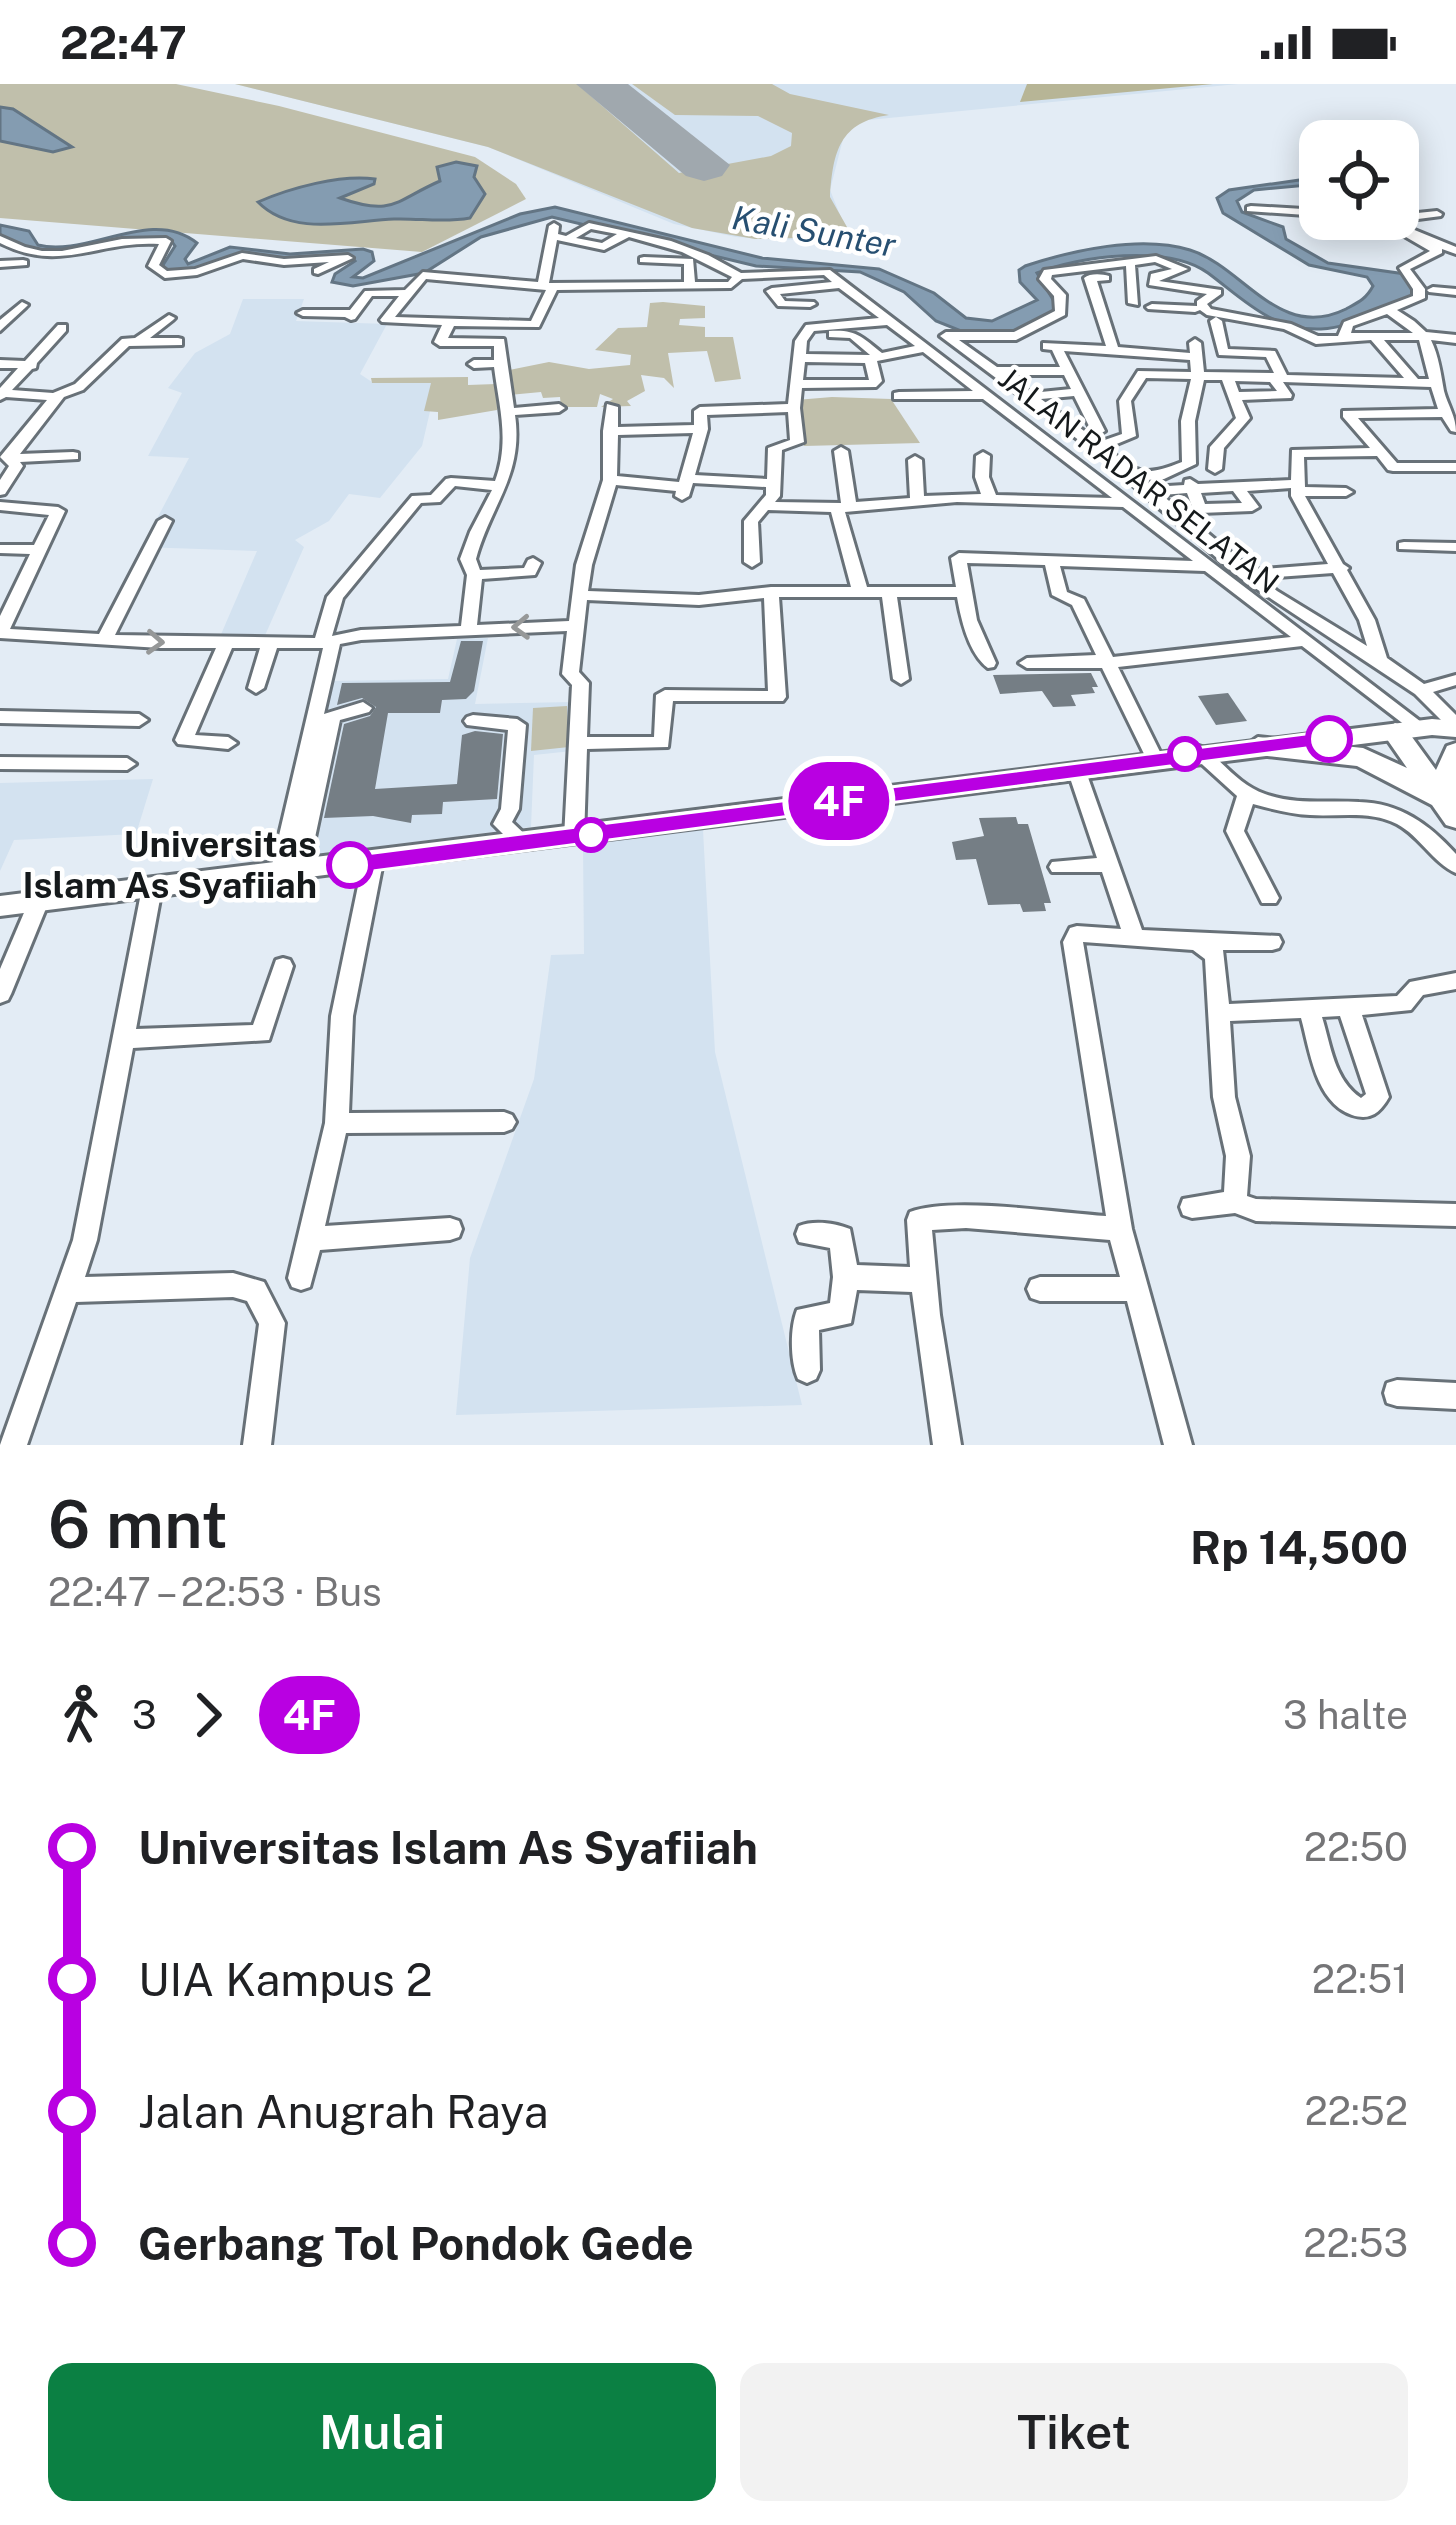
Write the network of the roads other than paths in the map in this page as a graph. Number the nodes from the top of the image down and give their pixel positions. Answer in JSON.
{"nodes":[{"id":1,"x":1251,"y":209,"type":"dead end"},
{"id":2,"x":1299,"y":210,"type":"edge"},
{"id":3,"x":1437,"y":214,"type":"dead end"},
{"id":4,"x":1419,"y":216,"type":"edge"},
{"id":5,"x":626,"y":233,"type":"junction"},
{"id":6,"x":570,"y":236,"type":"junction"},
{"id":7,"x":650,"y":238,"type":"junction"},
{"id":8,"x":1419,"y":238,"type":"edge"},
{"id":9,"x":1419,"y":240,"type":"edge"},
{"id":10,"x":2,"y":245,"type":"edge"},
{"id":11,"x":1453,"y":254,"type":"edge"},
{"id":12,"x":690,"y":255,"type":"junction"},
{"id":13,"x":644,"y":260,"type":"junction"},
{"id":14,"x":23,"y":263,"type":"dead end"},
{"id":15,"x":0,"y":264,"type":"edge"},
{"id":16,"x":1131,"y":267,"type":"dead end"},
{"id":17,"x":318,"y":271,"type":"dead end"},
{"id":18,"x":739,"y":276,"type":"junction"},
{"id":19,"x":1106,"y":278,"type":"dead end"},
{"id":20,"x":1131,"y":283,"type":"junction"},
{"id":21,"x":842,"y":284,"type":"junction"},
{"id":22,"x":548,"y":286,"type":"junction"},
{"id":23,"x":640,"y":286,"type":"junction"},
{"id":24,"x":690,"y":286,"type":"junction"},
{"id":25,"x":809,"y":286,"type":"junction"},
{"id":26,"x":1433,"y":290,"type":"dead end"},
{"id":27,"x":406,"y":292,"type":"junction"},
{"id":28,"x":1456,"y":292,"type":"edge"},
{"id":29,"x":1134,"y":303,"type":"dead end"},
{"id":30,"x":810,"y":304,"type":"dead end"},
{"id":31,"x":832,"y":305,"type":"dead end"},
{"id":32,"x":1152,"y":307,"type":"dead end"},
{"id":33,"x":1195,"y":309,"type":"junction"},
{"id":34,"x":11,"y":311,"type":"edge"},
{"id":35,"x":1390,"y":311,"type":"junction"},
{"id":36,"x":304,"y":314,"type":"dead end"},
{"id":37,"x":169,"y":318,"type":"dead end"},
{"id":38,"x":890,"y":321,"type":"junction"},
{"id":39,"x":1216,"y":321,"type":"junction"},
{"id":40,"x":448,"y":325,"type":"junction"},
{"id":41,"x":0,"y":327,"type":"edge"},
{"id":42,"x":62,"y":328,"type":"dead end"},
{"id":43,"x":1039,"y":328,"type":"junction"},
{"id":44,"x":805,"y":334,"type":"junction"},
{"id":45,"x":1375,"y":336,"type":"junction"},
{"id":46,"x":1428,"y":336,"type":"junction"},
{"id":47,"x":1348,"y":337,"type":"junction"},
{"id":48,"x":1456,"y":339,"type":"edge"},
{"id":49,"x":140,"y":340,"type":"junction"},
{"id":50,"x":178,"y":342,"type":"dead end"},
{"id":51,"x":1112,"y":346,"type":"junction"},
{"id":52,"x":1056,"y":347,"type":"junction"},
{"id":53,"x":925,"y":348,"type":"junction"},
{"id":54,"x":1195,"y":353,"type":"junction"},
{"id":55,"x":1395,"y":357,"type":"junction"},
{"id":56,"x":801,"y":358,"type":"junction"},
{"id":57,"x":875,"y":358,"type":"junction"},
{"id":58,"x":1432,"y":358,"type":"junction"},
{"id":59,"x":1228,"y":362,"type":"dead end"},
{"id":60,"x":499,"y":363,"type":"junction"},
{"id":61,"x":0,"y":364,"type":"edge"},
{"id":62,"x":474,"y":364,"type":"dead end"},
{"id":63,"x":32,"y":365,"type":"junction"},
{"id":64,"x":1323,"y":366,"type":"junction"},
{"id":65,"x":994,"y":371,"type":"junction"},
{"id":66,"x":1065,"y":371,"type":"junction"},
{"id":67,"x":1277,"y":376,"type":"junction"},
{"id":68,"x":1198,"y":377,"type":"junction"},
{"id":69,"x":1228,"y":379,"type":"junction"},
{"id":70,"x":1414,"y":382,"type":"junction"},
{"id":71,"x":1438,"y":383,"type":"junction"},
{"id":72,"x":796,"y":384,"type":"junction"},
{"id":73,"x":1076,"y":392,"type":"junction"},
{"id":74,"x":1,"y":394,"type":"edge"},
{"id":75,"x":985,"y":395,"type":"junction"},
{"id":76,"x":898,"y":396,"type":"dead end"},
{"id":77,"x":1237,"y":396,"type":"junction"},
{"id":78,"x":56,"y":397,"type":"junction"},
{"id":79,"x":1028,"y":397,"type":"junction"},
{"id":80,"x":1446,"y":406,"type":"edge"},
{"id":81,"x":612,"y":407,"type":"dead end"},
{"id":82,"x":559,"y":408,"type":"dead end"},
{"id":83,"x":794,"y":408,"type":"junction"},
{"id":84,"x":507,"y":412,"type":"junction"},
{"id":85,"x":1456,"y":428,"type":"edge"},
{"id":86,"x":700,"y":429,"type":"junction"},
{"id":87,"x":610,"y":431,"type":"junction"},
{"id":88,"x":1097,"y":439,"type":"junction"},
{"id":89,"x":841,"y":451,"type":"dead end"},
{"id":90,"x":1382,"y":452,"type":"junction"},
{"id":91,"x":73,"y":456,"type":"dead end"},
{"id":92,"x":983,"y":456,"type":"dead end"},
{"id":93,"x":4,"y":458,"type":"edge"},
{"id":94,"x":915,"y":460,"type":"dead end"},
{"id":95,"x":1449,"y":467,"type":"edge"},
{"id":96,"x":1181,"y":469,"type":"junction"},
{"id":97,"x":1215,"y":469,"type":"dead end"},
{"id":98,"x":610,"y":480,"type":"junction"},
{"id":99,"x":773,"y":483,"type":"junction"},
{"id":100,"x":1154,"y":484,"type":"junction"},
{"id":101,"x":500,"y":485,"type":"junction"},
{"id":102,"x":1236,"y":485,"type":"junction"},
{"id":103,"x":684,"y":487,"type":"junction"},
{"id":104,"x":1296,"y":487,"type":"junction"},
{"id":105,"x":1456,"y":488,"type":"edge"},
{"id":106,"x":0,"y":491,"type":"edge"},
{"id":107,"x":1194,"y":491,"type":"junction"},
{"id":108,"x":1346,"y":492,"type":"dead end"},
{"id":109,"x":917,"y":499,"type":"junction"},
{"id":110,"x":990,"y":500,"type":"junction"},
{"id":111,"x":1124,"y":503,"type":"junction"},
{"id":112,"x":0,"y":506,"type":"edge"},
{"id":113,"x":764,"y":506,"type":"junction"},
{"id":114,"x":843,"y":507,"type":"junction"},
{"id":115,"x":165,"y":521,"type":"dead end"},
{"id":116,"x":1405,"y":546,"type":"dead end"},
{"id":117,"x":1456,"y":548,"type":"edge"},
{"id":118,"x":0,"y":549,"type":"edge"},
{"id":119,"x":40,"y":550,"type":"junction"},
{"id":120,"x":752,"y":562,"type":"dead end"},
{"id":121,"x":533,"y":563,"type":"dead end"},
{"id":122,"x":1052,"y":564,"type":"junction"},
{"id":123,"x":1205,"y":566,"type":"junction"},
{"id":124,"x":1341,"y":568,"type":"junction"},
{"id":125,"x":475,"y":575,"type":"junction"},
{"id":126,"x":1245,"y":575,"type":"junction"},
{"id":127,"x":860,"y":591,"type":"junction"},
{"id":128,"x":771,"y":592,"type":"junction"},
{"id":129,"x":889,"y":592,"type":"junction"},
{"id":130,"x":963,"y":592,"type":"junction"},
{"id":131,"x":581,"y":596,"type":"junction"},
{"id":132,"x":575,"y":626,"type":"junction"},
{"id":133,"x":468,"y":630,"type":"junction"},
{"id":134,"x":0,"y":633,"type":"edge"},
{"id":135,"x":106,"y":636,"type":"junction"},
{"id":136,"x":1302,"y":641,"type":"junction"},
{"id":137,"x":327,"y":643,"type":"junction"},
{"id":138,"x":226,"y":644,"type":"junction"},
{"id":139,"x":262,"y":644,"type":"junction"},
{"id":140,"x":1103,"y":661,"type":"junction"},
{"id":141,"x":1380,"y":661,"type":"junction"},
{"id":142,"x":988,"y":663,"type":"dead end"},
{"id":143,"x":1027,"y":663,"type":"dead end"},
{"id":144,"x":901,"y":679,"type":"dead end"},
{"id":145,"x":1456,"y":680,"type":"edge"},
{"id":146,"x":256,"y":688,"type":"dead end"},
{"id":147,"x":1420,"y":690,"type":"junction"},
{"id":148,"x":363,"y":708,"type":"dead end"},
{"id":149,"x":0,"y":717,"type":"edge"},
{"id":150,"x":139,"y":720,"type":"dead end"},
{"id":151,"x":473,"y":721,"type":"dead end"},
{"id":152,"x":1437,"y":724,"type":"edge"},
{"id":153,"x":228,"y":743,"type":"dead end"},
{"id":154,"x":578,"y":743,"type":"junction"},
{"id":155,"x":1258,"y":746,"type":"junction"},
{"id":156,"x":1199,"y":752,"type":"junction"},
{"id":157,"x":1456,"y":752,"type":"edge"},
{"id":158,"x":1154,"y":758,"type":"junction"},
{"id":159,"x":0,"y":763,"type":"edge"},
{"id":160,"x":127,"y":764,"type":"dead end"},
{"id":161,"x":1076,"y":769,"type":"junction"},
{"id":162,"x":1247,"y":793,"type":"junction"},
{"id":163,"x":1451,"y":803,"type":"edge"},
{"id":164,"x":574,"y":838,"type":"junction"},
{"id":165,"x":525,"y":844,"type":"junction"},
{"id":166,"x":303,"y":847,"type":"dead end"},
{"id":167,"x":373,"y":862,"type":"junction"},
{"id":168,"x":1110,"y":865,"type":"junction"},
{"id":169,"x":1456,"y":866,"type":"edge"},
{"id":170,"x":1059,"y":867,"type":"dead end"},
{"id":171,"x":280,"y":874,"type":"junction"},
{"id":172,"x":152,"y":888,"type":"junction"},
{"id":173,"x":1269,"y":898,"type":"dead end"},
{"id":174,"x":39,"y":901,"type":"junction"},
{"id":175,"x":0,"y":906,"type":"edge"},
{"id":176,"x":1133,"y":935,"type":"junction"},
{"id":177,"x":1198,"y":942,"type":"junction"},
{"id":178,"x":1272,"y":942,"type":"dead end"},
{"id":179,"x":283,"y":966,"type":"dead end"},
{"id":180,"x":1456,"y":981,"type":"edge"},
{"id":181,"x":0,"y":994,"type":"edge"},
{"id":182,"x":1348,"y":1006,"type":"junction"},
{"id":183,"x":1310,"y":1010,"type":"junction"},
{"id":184,"x":1219,"y":1013,"type":"junction"},
{"id":185,"x":122,"y":1039,"type":"junction"},
{"id":186,"x":505,"y":1122,"type":"dead end"},
{"id":187,"x":337,"y":1123,"type":"junction"},
{"id":188,"x":1235,"y":1202,"type":"junction"},
{"id":189,"x":1192,"y":1207,"type":"dead end"},
{"id":190,"x":1456,"y":1215,"type":"edge"},
{"id":191,"x":449,"y":1229,"type":"dead end"},
{"id":192,"x":1120,"y":1229,"type":"junction"},
{"id":193,"x":808,"y":1234,"type":"dead end"},
{"id":194,"x":312,"y":1239,"type":"junction"},
{"id":195,"x":846,"y":1277,"type":"junction"},
{"id":196,"x":301,"y":1278,"type":"dead end"},
{"id":197,"x":923,"y":1280,"type":"junction"},
{"id":198,"x":1040,"y":1289,"type":"dead end"},
{"id":199,"x":1136,"y":1289,"type":"junction"},
{"id":200,"x":71,"y":1290,"type":"junction"},
{"id":201,"x":807,"y":1370,"type":"dead end"},
{"id":202,"x":1397,"y":1393,"type":"dead end"},
{"id":203,"x":1456,"y":1396,"type":"edge"},
{"id":204,"x":13,"y":1445,"type":"edge"},
{"id":205,"x":257,"y":1445,"type":"edge"},
{"id":206,"x":947,"y":1445,"type":"edge"},
{"id":207,"x":1178,"y":1445,"type":"edge"}],
"edges":[{"from":1,"to":2,"type":"street"},
{"from":3,"to":4,"type":"street"},
{"from":5,"to":6,"type":"street"},
{"from":5,"to":6,"type":"street"},
{"from":5,"to":7,"type":"street"},
{"from":6,"to":22,"type":"street"},
{"from":7,"to":12,"type":"street"},
{"from":7,"to":13,"type":"street"},
{"from":8,"to":11,"type":"street"},
{"from":9,"to":35,"type":"street"},
{"from":10,"to":17,"type":"street"},
{"from":12,"to":13,"type":"street"},
{"from":12,"to":18,"type":"street"},
{"from":12,"to":24,"type":"street"},
{"from":13,"to":23,"type":"street"},
{"from":14,"to":15,"type":"street"},
{"from":16,"to":20,"type":"street"},
{"from":18,"to":21,"type":"street","name":"JALAN RADAR SELATAN"},
{"from":18,"to":24,"type":"street"},
{"from":19,"to":51,"type":"street"},
{"from":20,"to":29,"type":"street"},
{"from":20,"to":33,"type":"street"},
{"from":21,"to":25,"type":"street"},
{"from":21,"to":38,"type":"street","name":"JALAN RADAR SELATAN"},
{"from":22,"to":23,"type":"street"},
{"from":22,"to":27,"type":"street"},
{"from":22,"to":40,"type":"street"},
{"from":23,"to":24,"type":"street"},
{"from":25,"to":30,"type":"street"},
{"from":25,"to":31,"type":"street"},
{"from":26,"to":28,"type":"street"},
{"from":27,"to":36,"type":"street"},
{"from":27,"to":40,"type":"street"},
{"from":32,"to":33,"type":"street"},
{"from":33,"to":39,"type":"street"},
{"from":34,"to":41,"type":"street"},
{"from":35,"to":46,"type":"street"},
{"from":35,"to":47,"type":"street"},
{"from":37,"to":49,"type":"street"},
{"from":38,"to":44,"type":"street"},
{"from":38,"to":53,"type":"street","name":"JALAN RADAR SELATAN"},
{"from":39,"to":64,"type":"street"},
{"from":39,"to":67,"type":"street"},
{"from":40,"to":60,"type":"street"},
{"from":42,"to":63,"type":"street"},
{"from":43,"to":47,"type":"street"},
{"from":43,"to":52,"type":"street"},
{"from":43,"to":65,"type":"street"},
{"from":44,"to":56,"type":"street"},
{"from":44,"to":57,"type":"street"},
{"from":45,"to":46,"type":"street"},
{"from":45,"to":47,"type":"street"},
{"from":45,"to":55,"type":"street"},
{"from":46,"to":48,"type":"street"},
{"from":46,"to":58,"type":"street"},
{"from":49,"to":50,"type":"street"},
{"from":49,"to":78,"type":"street"},
{"from":51,"to":52,"type":"street"},
{"from":51,"to":54,"type":"street"},
{"from":52,"to":66,"type":"street"},
{"from":53,"to":57,"type":"street"},
{"from":53,"to":75,"type":"street","name":"JALAN RADAR SELATAN"},
{"from":54,"to":59,"type":"street"},
{"from":54,"to":68,"type":"street"},
{"from":55,"to":58,"type":"street"},
{"from":55,"to":70,"type":"street"},
{"from":56,"to":57,"type":"street"},
{"from":56,"to":72,"type":"street"},
{"from":57,"to":72,"type":"street"},
{"from":58,"to":71,"type":"street"},
{"from":60,"to":62,"type":"street"},
{"from":60,"to":84,"type":"street"},
{"from":61,"to":63,"type":"street"},
{"from":63,"to":74,"type":"street"},
{"from":64,"to":67,"type":"street"},
{"from":64,"to":70,"type":"street"},
{"from":65,"to":66,"type":"street"},
{"from":65,"to":79,"type":"street"},
{"from":66,"to":73,"type":"street"},
{"from":67,"to":69,"type":"street"},
{"from":67,"to":77,"type":"street"},
{"from":68,"to":69,"type":"street"},
{"from":68,"to":88,"type":"street"},
{"from":68,"to":96,"type":"street"},
{"from":69,"to":77,"type":"street"},
{"from":70,"to":71,"type":"street"},
{"from":71,"to":80,"type":"street"},
{"from":72,"to":83,"type":"street"},
{"from":73,"to":79,"type":"street"},
{"from":73,"to":88,"type":"street"},
{"from":74,"to":78,"type":"street"},
{"from":75,"to":76,"type":"street"},
{"from":75,"to":111,"type":"street","name":"JALAN RADAR SELATAN"},
{"from":77,"to":97,"type":"street"},
{"from":78,"to":93,"type":"street"},
{"from":79,"to":88,"type":"street"},
{"from":80,"to":85,"type":"street"},
{"from":80,"to":90,"type":"street"},
{"from":81,"to":87,"type":"street"},
{"from":82,"to":84,"type":"street"},
{"from":83,"to":86,"type":"street"},
{"from":83,"to":99,"type":"street"},
{"from":84,"to":101,"type":"street"},
{"from":86,"to":87,"type":"street"},
{"from":86,"to":103,"type":"street"},
{"from":87,"to":98,"type":"street"},
{"from":88,"to":100,"type":"street"},
{"from":89,"to":114,"type":"street"},
{"from":90,"to":95,"type":"street"},
{"from":90,"to":104,"type":"street"},
{"from":91,"to":93,"type":"street"},
{"from":92,"to":110,"type":"street"},
{"from":93,"to":106,"type":"street"},
{"from":94,"to":109,"type":"street"},
{"from":95,"to":105,"type":"street"},
{"from":96,"to":100,"type":"street"},
{"from":96,"to":107,"type":"street"},
{"from":98,"to":103,"type":"street"},
{"from":98,"to":131,"type":"street"},
{"from":99,"to":103,"type":"street"},
{"from":99,"to":113,"type":"street"},
{"from":100,"to":107,"type":"street"},
{"from":100,"to":126,"type":"street"},
{"from":101,"to":125,"type":"street"},
{"from":101,"to":137,"type":"street"},
{"from":102,"to":104,"type":"street"},
{"from":102,"to":107,"type":"street"},
{"from":102,"to":107,"type":"street"},
{"from":104,"to":108,"type":"street"},
{"from":104,"to":124,"type":"street"},
{"from":109,"to":110,"type":"street"},
{"from":109,"to":114,"type":"street"},
{"from":110,"to":111,"type":"street"},
{"from":111,"to":123,"type":"street","name":"JALAN RADAR SELATAN"},
{"from":112,"to":119,"type":"street"},
{"from":113,"to":114,"type":"street"},
{"from":113,"to":120,"type":"street"},
{"from":114,"to":127,"type":"street"},
{"from":115,"to":135,"type":"street"},
{"from":116,"to":117,"type":"street"},
{"from":118,"to":119,"type":"street"},
{"from":119,"to":134,"type":"street"},
{"from":121,"to":125,"type":"street"},
{"from":122,"to":123,"type":"street"},
{"from":122,"to":130,"type":"street"},
{"from":122,"to":140,"type":"street"},
{"from":123,"to":136,"type":"street","name":"JALAN RADAR SELATAN"},
{"from":124,"to":126,"type":"street"},
{"from":124,"to":141,"type":"street"},
{"from":125,"to":133,"type":"street"},
{"from":126,"to":141,"type":"street"},
{"from":127,"to":128,"type":"street"},
{"from":127,"to":129,"type":"street"},
{"from":128,"to":131,"type":"street"},
{"from":128,"to":154,"type":"street"},
{"from":129,"to":130,"type":"street"},
{"from":129,"to":144,"type":"street"},
{"from":130,"to":142,"type":"street"},
{"from":131,"to":132,"type":"street"},
{"from":132,"to":133,"type":"street","one_way":true},
{"from":132,"to":154,"type":"street"},
{"from":133,"to":137,"type":"street"},
{"from":134,"to":135,"type":"street"},
{"from":135,"to":138,"type":"street","one_way":true},
{"from":136,"to":140,"type":"street"},
{"from":136,"to":152,"type":"street","name":"JALAN RADAR SELATAN"},
{"from":137,"to":139,"type":"street"},
{"from":137,"to":171,"type":"street"},
{"from":138,"to":139,"type":"street"},
{"from":138,"to":153,"type":"street"},
{"from":139,"to":146,"type":"street"},
{"from":140,"to":143,"type":"street"},
{"from":140,"to":158,"type":"street"},
{"from":141,"to":147,"type":"street"},
{"from":145,"to":147,"type":"street"},
{"from":147,"to":152,"type":"street"},
{"from":148,"to":166,"type":"street"},
{"from":149,"to":150,"type":"street"},
{"from":151,"to":165,"type":"street"},
{"from":152,"to":155,"type":"main road"},
{"from":152,"to":163,"type":"highway"},
{"from":154,"to":164,"type":"street"},
{"from":155,"to":156,"type":"main road"},
{"from":155,"to":163,"type":"highway"},
{"from":156,"to":158,"type":"main road"},
{"from":156,"to":162,"type":"street"},
{"from":157,"to":163,"type":"highway"},
{"from":158,"to":161,"type":"main road"},
{"from":159,"to":160,"type":"street"},
{"from":161,"to":164,"type":"main road"},
{"from":161,"to":168,"type":"street"},
{"from":162,"to":169,"type":"street"},
{"from":162,"to":173,"type":"street"},
{"from":164,"to":165,"type":"main road"},
{"from":165,"to":167,"type":"main road"},
{"from":167,"to":171,"type":"main road"},
{"from":167,"to":187,"type":"street"},
{"from":168,"to":170,"type":"street"},
{"from":168,"to":176,"type":"street"},
{"from":171,"to":172,"type":"main road"},
{"from":172,"to":174,"type":"main road"},
{"from":172,"to":185,"type":"street"},
{"from":174,"to":175,"type":"main road"},
{"from":174,"to":181,"type":"street"},
{"from":176,"to":177,"type":"street"},
{"from":176,"to":192,"type":"street"},
{"from":177,"to":178,"type":"street"},
{"from":177,"to":184,"type":"street"},
{"from":179,"to":185,"type":"street"},
{"from":180,"to":182,"type":"street"},
{"from":182,"to":183,"type":"street"},
{"from":182,"to":183,"type":"street"},
{"from":183,"to":184,"type":"street"},
{"from":184,"to":188,"type":"street"},
{"from":185,"to":200,"type":"street"},
{"from":186,"to":187,"type":"street"},
{"from":187,"to":194,"type":"street"},
{"from":188,"to":189,"type":"street"},
{"from":188,"to":190,"type":"street"},
{"from":191,"to":194,"type":"street"},
{"from":192,"to":197,"type":"street"},
{"from":192,"to":199,"type":"street"},
{"from":193,"to":195,"type":"street"},
{"from":194,"to":196,"type":"street"},
{"from":195,"to":197,"type":"street"},
{"from":195,"to":201,"type":"street"},
{"from":197,"to":206,"type":"street"},
{"from":198,"to":199,"type":"street"},
{"from":199,"to":207,"type":"street"},
{"from":200,"to":204,"type":"street"},
{"from":200,"to":205,"type":"street"},
{"from":202,"to":203,"type":"street"}]}
